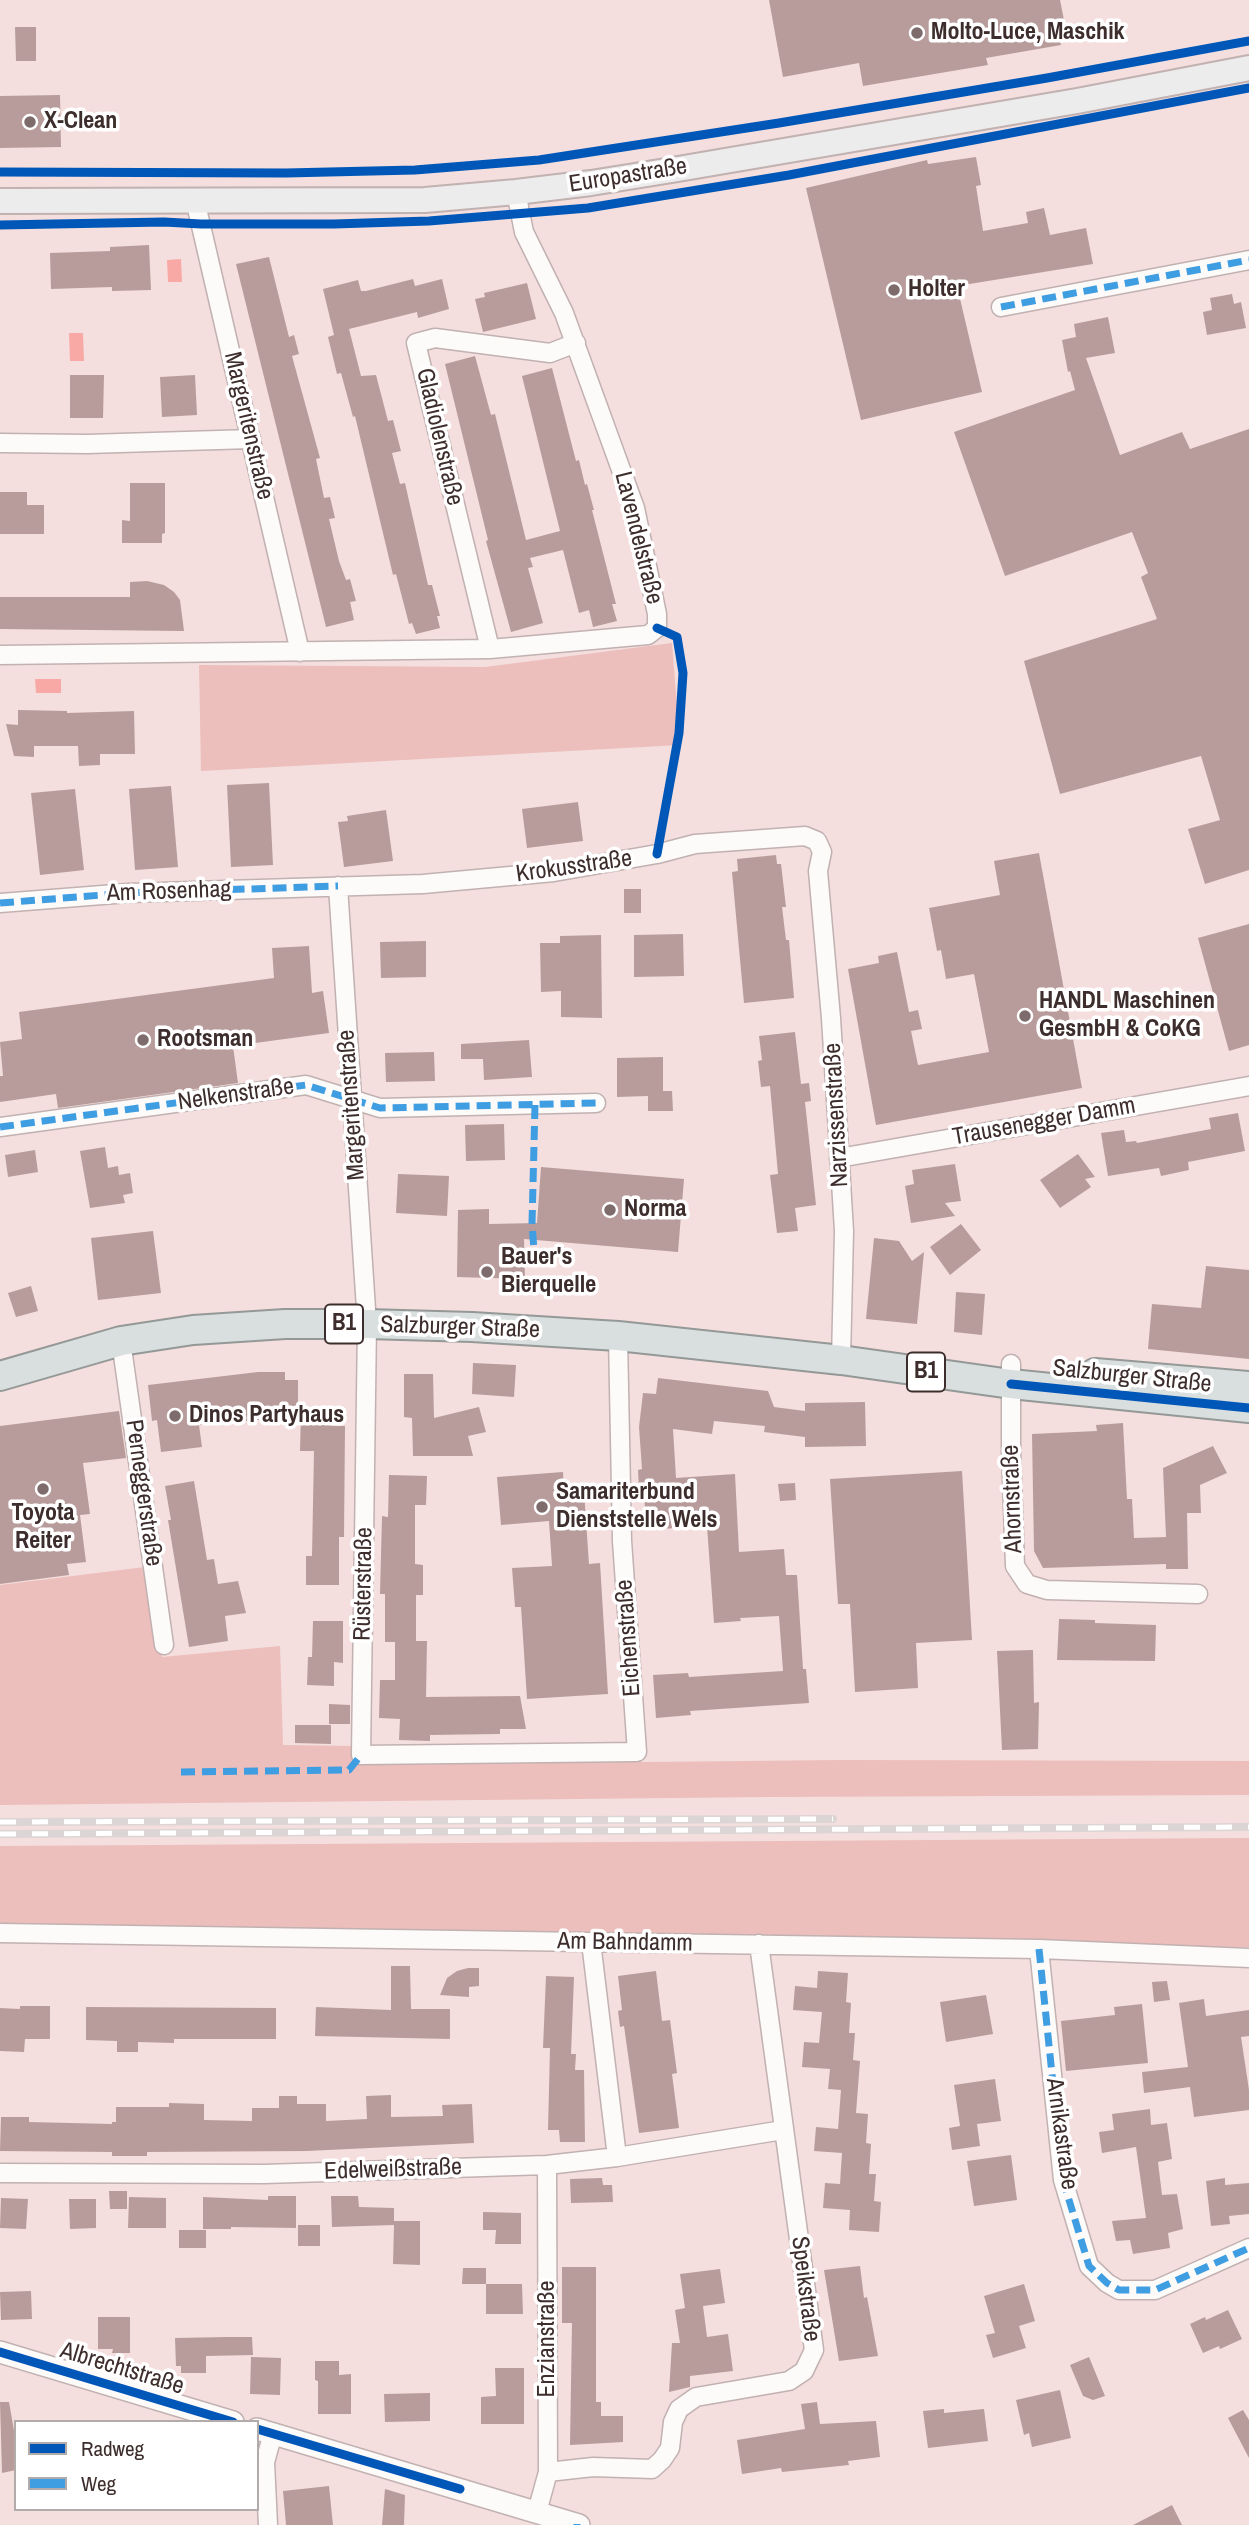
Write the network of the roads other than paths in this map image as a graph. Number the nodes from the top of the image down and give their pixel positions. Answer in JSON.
{"nodes":[{"id":1,"x":1249,"y":68,"type":"edge"},
{"id":2,"x":516,"y":192,"type":"junction"},
{"id":3,"x":195,"y":200,"type":"junction"},
{"id":4,"x":0,"y":201,"type":"edge"},
{"id":5,"x":1249,"y":260,"type":"edge"},
{"id":6,"x":1001,"y":307,"type":"dead end"},
{"id":7,"x":576,"y":343,"type":"junction"},
{"id":8,"x":251,"y":439,"type":"junction"},
{"id":9,"x":0,"y":443,"type":"edge"},
{"id":10,"x":490,"y":649,"type":"junction"},
{"id":11,"x":300,"y":652,"type":"junction"},
{"id":12,"x":0,"y":655,"type":"edge"},
{"id":13,"x":818,"y":872,"type":"joint"},
{"id":14,"x":338,"y":886,"type":"junction"},
{"id":15,"x":0,"y":903,"type":"edge"},
{"id":16,"x":1249,"y":1086,"type":"edge"},
{"id":17,"x":351,"y":1099,"type":"junction"},
{"id":18,"x":596,"y":1103,"type":"dead end"},
{"id":19,"x":0,"y":1127,"type":"edge"},
{"id":20,"x":839,"y":1158,"type":"junction"},
{"id":21,"x":367,"y":1324,"type":"junction"},
{"id":22,"x":618,"y":1336,"type":"junction"},
{"id":23,"x":121,"y":1340,"type":"junction"},
{"id":24,"x":841,"y":1360,"type":"junction"},
{"id":25,"x":1011,"y":1374,"type":"junction"},
{"id":26,"x":0,"y":1377,"type":"edge"},
{"id":27,"x":1249,"y":1385,"type":"edge"},
{"id":28,"x":1249,"y":1408,"type":"edge"},
{"id":29,"x":1198,"y":1594,"type":"dead end"},
{"id":30,"x":164,"y":1645,"type":"dead end"},
{"id":31,"x":449,"y":1754,"type":"joint"},
{"id":32,"x":0,"y":1933,"type":"edge"},
{"id":33,"x":591,"y":1942,"type":"junction"},
{"id":34,"x":759,"y":1944,"type":"junction"},
{"id":35,"x":1039,"y":1949,"type":"junction"},
{"id":36,"x":1249,"y":1958,"type":"edge"},
{"id":37,"x":783,"y":2130,"type":"junction"},
{"id":38,"x":617,"y":2157,"type":"junction"},
{"id":39,"x":547,"y":2165,"type":"junction"},
{"id":40,"x":0,"y":2173,"type":"edge"},
{"id":41,"x":1249,"y":2248,"type":"edge"},
{"id":42,"x":0,"y":2352,"type":"edge"},
{"id":43,"x":226,"y":2420,"type":"edge"},
{"id":44,"x":265,"y":2431,"type":"edge"},
{"id":45,"x":548,"y":2472,"type":"junction"},
{"id":46,"x":537,"y":2512,"type":"junction"},
{"id":47,"x":268,"y":2525,"type":"edge"},
{"id":48,"x":579,"y":2525,"type":"edge"}],
"edges":[{"from":1,"to":2,"type":"main road","name":"Europastraße"},
{"from":2,"to":3,"type":"main road","name":"Europastraße"},
{"from":2,"to":7,"type":"street","name":"Lavendelstraße"},
{"from":3,"to":4,"type":"main road","name":"Europastraße"},
{"from":3,"to":8,"type":"street","name":"Margeritenstraße"},
{"from":5,"to":6,"type":"street"},
{"from":7,"to":10,"type":"street","name":"Lavendelstraße"},
{"from":7,"to":10,"type":"street","name":"Gladiolenstraße"},
{"from":8,"to":9,"type":"street"},
{"from":8,"to":11,"type":"street","name":"Margeritenstraße"},
{"from":10,"to":11,"type":"street","name":"Lavendelstraße"},
{"from":11,"to":12,"type":"street","name":"Lavendelstraße"},
{"from":13,"to":14,"type":"street","name":"Krokusstraße"},
{"from":13,"to":20,"type":"street","name":"Narzissenstraße"},
{"from":14,"to":15,"type":"street","name":"Am Rosenhag"},
{"from":14,"to":17,"type":"street","name":"Margeritenstraße"},
{"from":16,"to":20,"type":"street","name":"Trausenegger Damm"},
{"from":17,"to":18,"type":"street","name":"Nelkenstraße"},
{"from":17,"to":19,"type":"street","name":"Nelkenstraße"},
{"from":17,"to":21,"type":"street","name":"Margeritenstraße"},
{"from":20,"to":24,"type":"street","name":"Narzissenstraße"},
{"from":21,"to":22,"type":"main road","name":"Salzburger Straße","number":"B1"},
{"from":21,"to":23,"type":"main road","name":"Salzburger Straße","number":"B1"},
{"from":21,"to":31,"type":"street","name":"Rüsterstraße"},
{"from":22,"to":24,"type":"main road","name":"Salzburger Straße","number":"B1"},
{"from":22,"to":31,"type":"street","name":"Eichenstraße"},
{"from":23,"to":26,"type":"main road","name":"Salzburger Straße","number":"B1"},
{"from":23,"to":30,"type":"street","name":"Perneggerstraße"},
{"from":24,"to":25,"type":"main road","name":"Salzburger Straße","number":"B1"},
{"from":25,"to":27,"type":"main road","name":"Salzburger Straße","number":"B1"},
{"from":25,"to":28,"type":"main road","name":"Salzburger Straße","number":"B1"},
{"from":25,"to":29,"type":"street","name":"Ahornstraße"},
{"from":32,"to":33,"type":"street","name":"Am Bahndamm"},
{"from":33,"to":34,"type":"street","name":"Am Bahndamm"},
{"from":33,"to":38,"type":"street"},
{"from":34,"to":35,"type":"street","name":"Am Bahndamm"},
{"from":34,"to":37,"type":"street","name":"Speikstraße"},
{"from":35,"to":36,"type":"street","name":"Am Bahndamm"},
{"from":35,"to":41,"type":"street","name":"Arnikastraße"},
{"from":37,"to":38,"type":"street","name":"Edelweißstraße"},
{"from":37,"to":45,"type":"street","name":"Speikstraße"},
{"from":38,"to":39,"type":"street","name":"Edelweißstraße"},
{"from":39,"to":40,"type":"street","name":"Edelweißstraße"},
{"from":39,"to":45,"type":"street","name":"Enzianstraße"},
{"from":42,"to":43,"type":"street","name":"Albrechtstraße"},
{"from":44,"to":46,"type":"street"},
{"from":44,"to":47,"type":"street"},
{"from":45,"to":46,"type":"street","name":"Enzianstraße"},
{"from":46,"to":48,"type":"street"}]}
